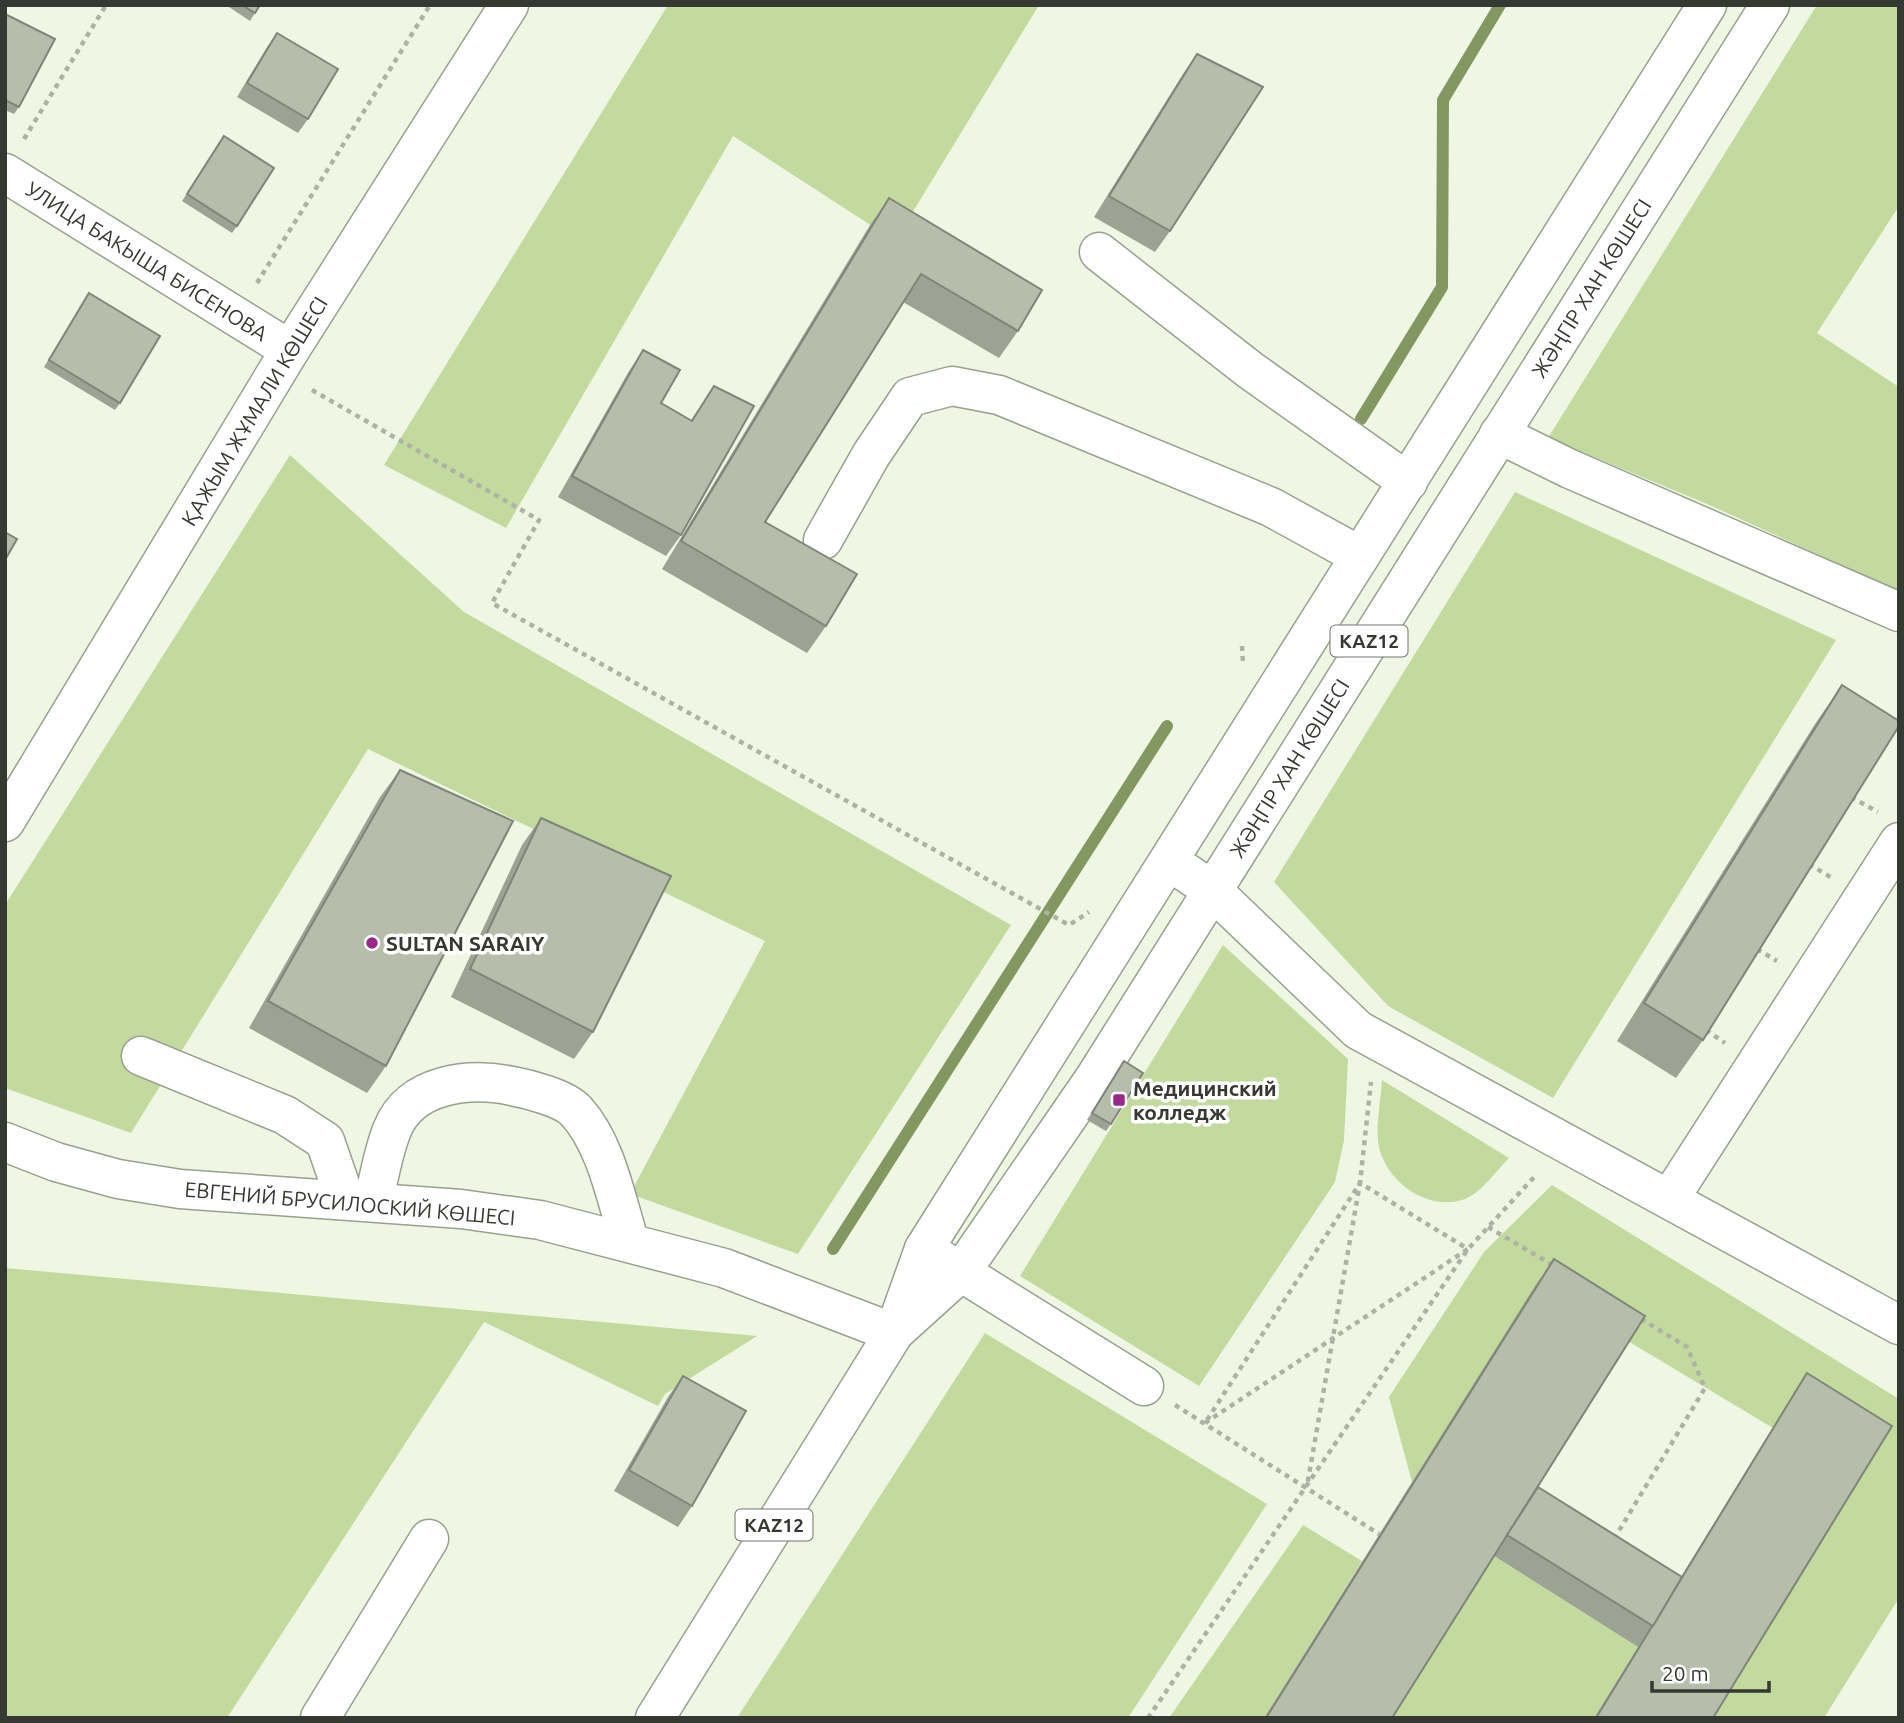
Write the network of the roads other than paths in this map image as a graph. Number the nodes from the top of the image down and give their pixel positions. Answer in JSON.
{"nodes":[{"id":1,"x":509,"y":5,"type":"edge"},
{"id":2,"x":1707,"y":5,"type":"edge"},
{"id":3,"x":1770,"y":5,"type":"edge"},
{"id":4,"x":12,"y":160,"type":"edge"},
{"id":5,"x":1099,"y":251,"type":"dead end"},
{"id":6,"x":276,"y":351,"type":"junction"},
{"id":7,"x":1499,"y":434,"type":"junction"},
{"id":8,"x":1408,"y":482,"type":"junction"},
{"id":9,"x":823,"y":540,"type":"dead end"},
{"id":10,"x":1360,"y":556,"type":"junction"},
{"id":11,"x":1899,"y":612,"type":"edge"},
{"id":12,"x":5,"y":822,"type":"edge"},
{"id":13,"x":1899,"y":842,"type":"edge"},
{"id":14,"x":1169,"y":861,"type":"junction"},
{"id":15,"x":1212,"y":890,"type":"junction"},
{"id":16,"x":141,"y":1056,"type":"dead end"},
{"id":17,"x":5,"y":1142,"type":"edge"},
{"id":18,"x":1670,"y":1198,"type":"junction"},
{"id":19,"x":359,"y":1200,"type":"junction"},
{"id":20,"x":630,"y":1243,"type":"junction"},
{"id":21,"x":924,"y":1249,"type":"junction"},
{"id":22,"x":961,"y":1272,"type":"junction"},
{"id":23,"x":1899,"y":1325,"type":"edge"},
{"id":24,"x":894,"y":1333,"type":"junction"},
{"id":25,"x":1144,"y":1386,"type":"road end"},
{"id":26,"x":429,"y":1539,"type":"dead end"},
{"id":27,"x":320,"y":1718,"type":"edge"},
{"id":28,"x":655,"y":1718,"type":"edge"}],
"edges":[{"from":1,"to":6,"type":"main road","name":"ҚАЖЫМ ЖҰМАЛИ КӨШЕСІ"},
{"from":2,"to":8,"type":"main road","name":"ЖӘҢГІР ХАН КӨШЕСІ","number":"KAZ12"},
{"from":3,"to":7,"type":"main road","name":"ЖӘҢГІР ХАН КӨШЕСІ","number":"KAZ12"},
{"from":4,"to":6,"type":"main road","name":"УЛИЦА БАКЫША БИСЕНОВА"},
{"from":5,"to":8,"type":"main road"},
{"from":6,"to":12,"type":"main road","name":"ҚАЖЫМ ЖҰМАЛИ КӨШЕСІ"},
{"from":7,"to":11,"type":"main road"},
{"from":7,"to":15,"type":"main road","name":"ЖӘҢГІР ХАН КӨШЕСІ","number":"KAZ12"},
{"from":8,"to":10,"type":"main road","name":"ЖӘҢГІР ХАН КӨШЕСІ","number":"KAZ12"},
{"from":9,"to":10,"type":"main road"},
{"from":10,"to":14,"type":"main road","name":"ЖӘҢГІР ХАН КӨШЕСІ","number":"KAZ12"},
{"from":13,"to":18,"type":"main road"},
{"from":14,"to":15,"type":"main road"},
{"from":14,"to":21,"type":"main road","name":"ЖӘҢГІР ХАН КӨШЕСІ","number":"KAZ12"},
{"from":15,"to":18,"type":"main road"},
{"from":15,"to":22,"type":"main road","name":"ЖӘҢГІР ХАН КӨШЕСІ","number":"KAZ12"},
{"from":16,"to":19,"type":"main road"},
{"from":17,"to":19,"type":"main road","name":"ЕВГЕНИЙ БРУСИЛОСКИЙ КӨШЕСІ"},
{"from":18,"to":23,"type":"main road"},
{"from":19,"to":20,"type":"main road","name":"ЕВГЕНИЙ БРУСИЛОСКИЙ КӨШЕСІ"},
{"from":19,"to":20,"type":"main road"},
{"from":20,"to":24,"type":"main road","name":"ЕВГЕНИЙ БРУСИЛОСКИЙ КӨШЕСІ"},
{"from":21,"to":22,"type":"main road"},
{"from":21,"to":24,"type":"main road","name":"ЖӘҢГІР ХАН КӨШЕСІ","number":"KAZ12"},
{"from":22,"to":24,"type":"main road","name":"ЖӘҢГІР ХАН КӨШЕСІ","number":"KAZ12"},
{"from":22,"to":25,"type":"main road"},
{"from":24,"to":28,"type":"main road","name":"ЖӘҢГІР ХАН КӨШЕСІ","number":"KAZ12"},
{"from":26,"to":27,"type":"main road"}]}
